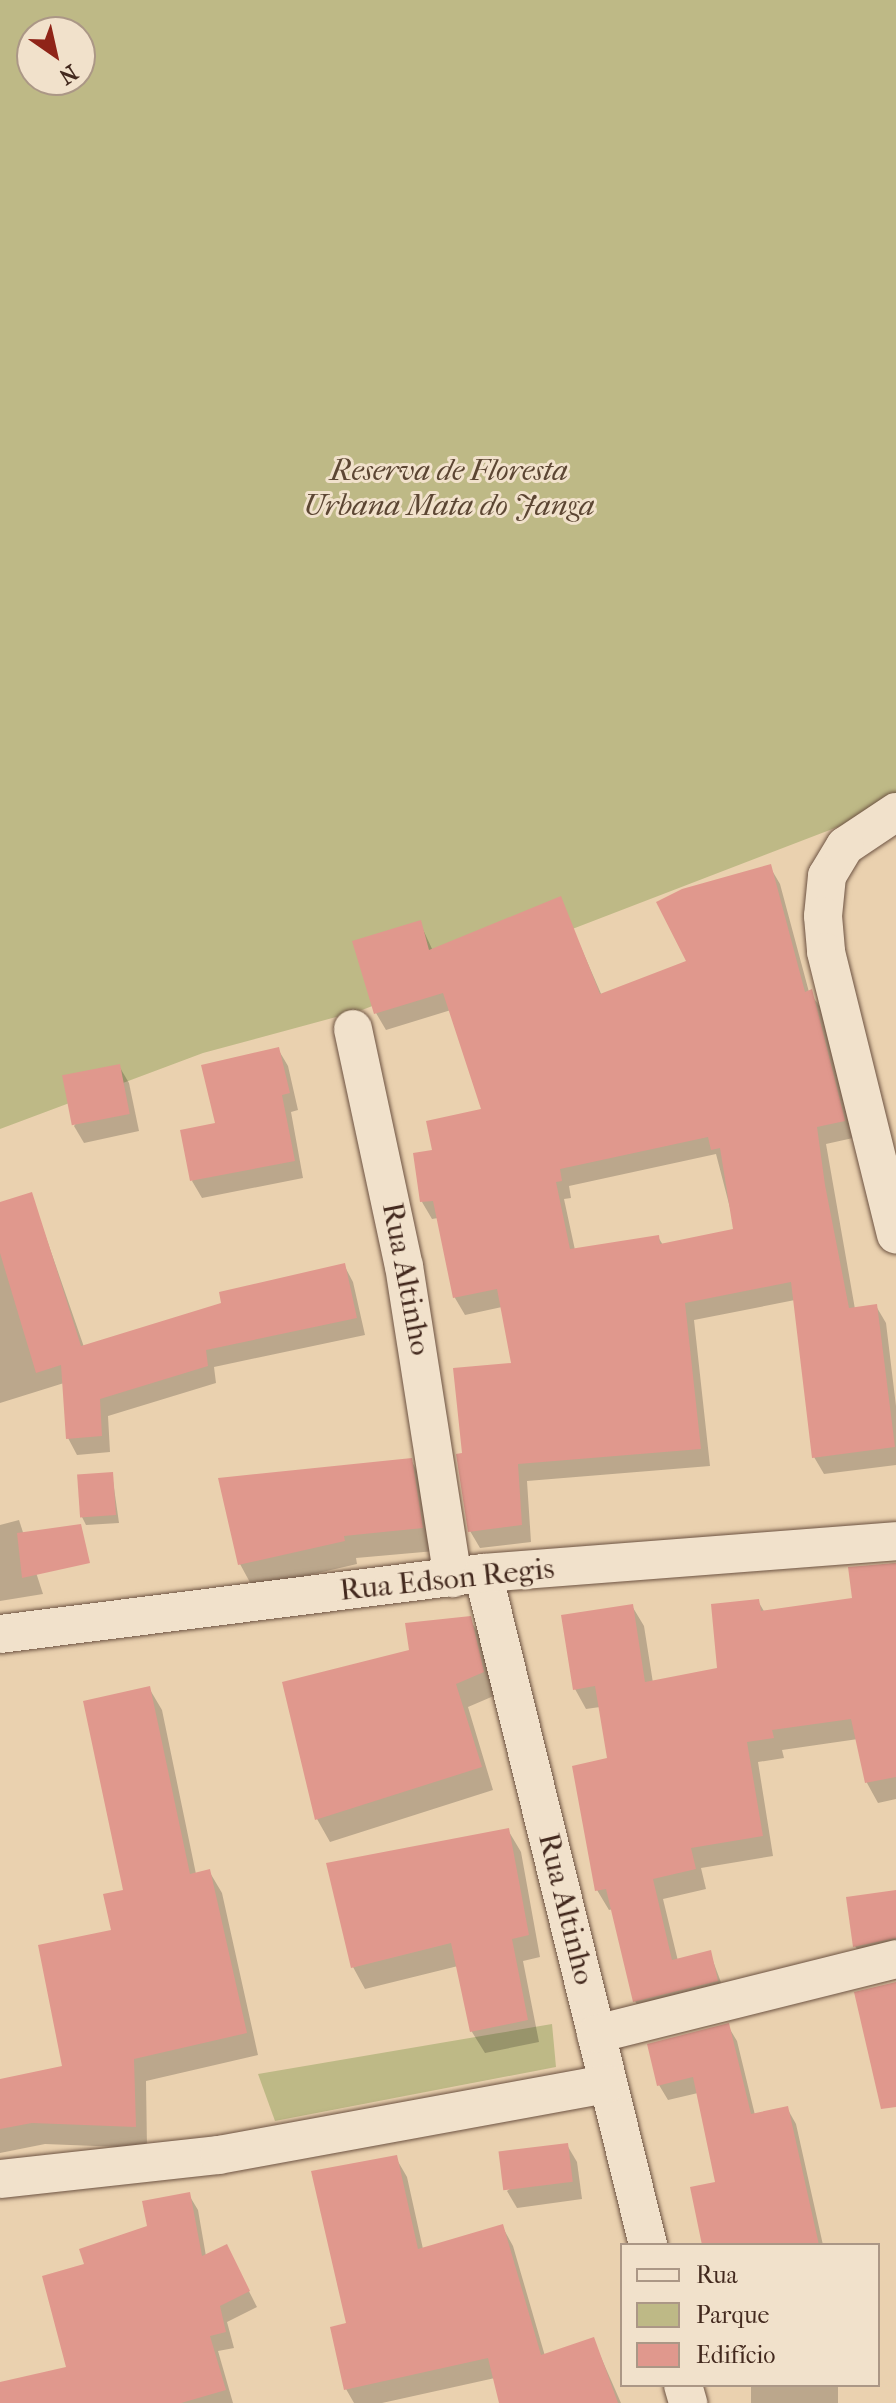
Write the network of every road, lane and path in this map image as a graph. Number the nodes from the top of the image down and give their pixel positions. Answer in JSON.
{"nodes":[{"id":1,"x":896,"y":812,"type":"edge"},
{"id":2,"x":353,"y":1029,"type":"dead end"},
{"id":3,"x":896,"y":1234,"type":"edge"},
{"id":4,"x":896,"y":1541,"type":"edge"},
{"id":5,"x":468,"y":1576,"type":"junction"},
{"id":6,"x":0,"y":1634,"type":"edge"},
{"id":7,"x":896,"y":1959,"type":"edge"},
{"id":8,"x":596,"y":2034,"type":"junction"},
{"id":9,"x":607,"y":2084,"type":"junction"},
{"id":10,"x":0,"y":2179,"type":"edge"},
{"id":11,"x":647,"y":2243,"type":"edge"}],
"edges":[{"from":1,"to":3,"type":"street"},
{"from":2,"to":5,"type":"street","name":"Rua Altinho"},
{"from":4,"to":5,"type":"street","name":"Rua Edson Regis"},
{"from":5,"to":6,"type":"street","name":"Rua Edson Regis"},
{"from":5,"to":8,"type":"street","name":"Rua Altinho"},
{"from":7,"to":8,"type":"street"},
{"from":8,"to":9,"type":"street","name":"Rua Altinho"},
{"from":9,"to":10,"type":"street"},
{"from":9,"to":11,"type":"street","name":"Rua Altinho"}]}
